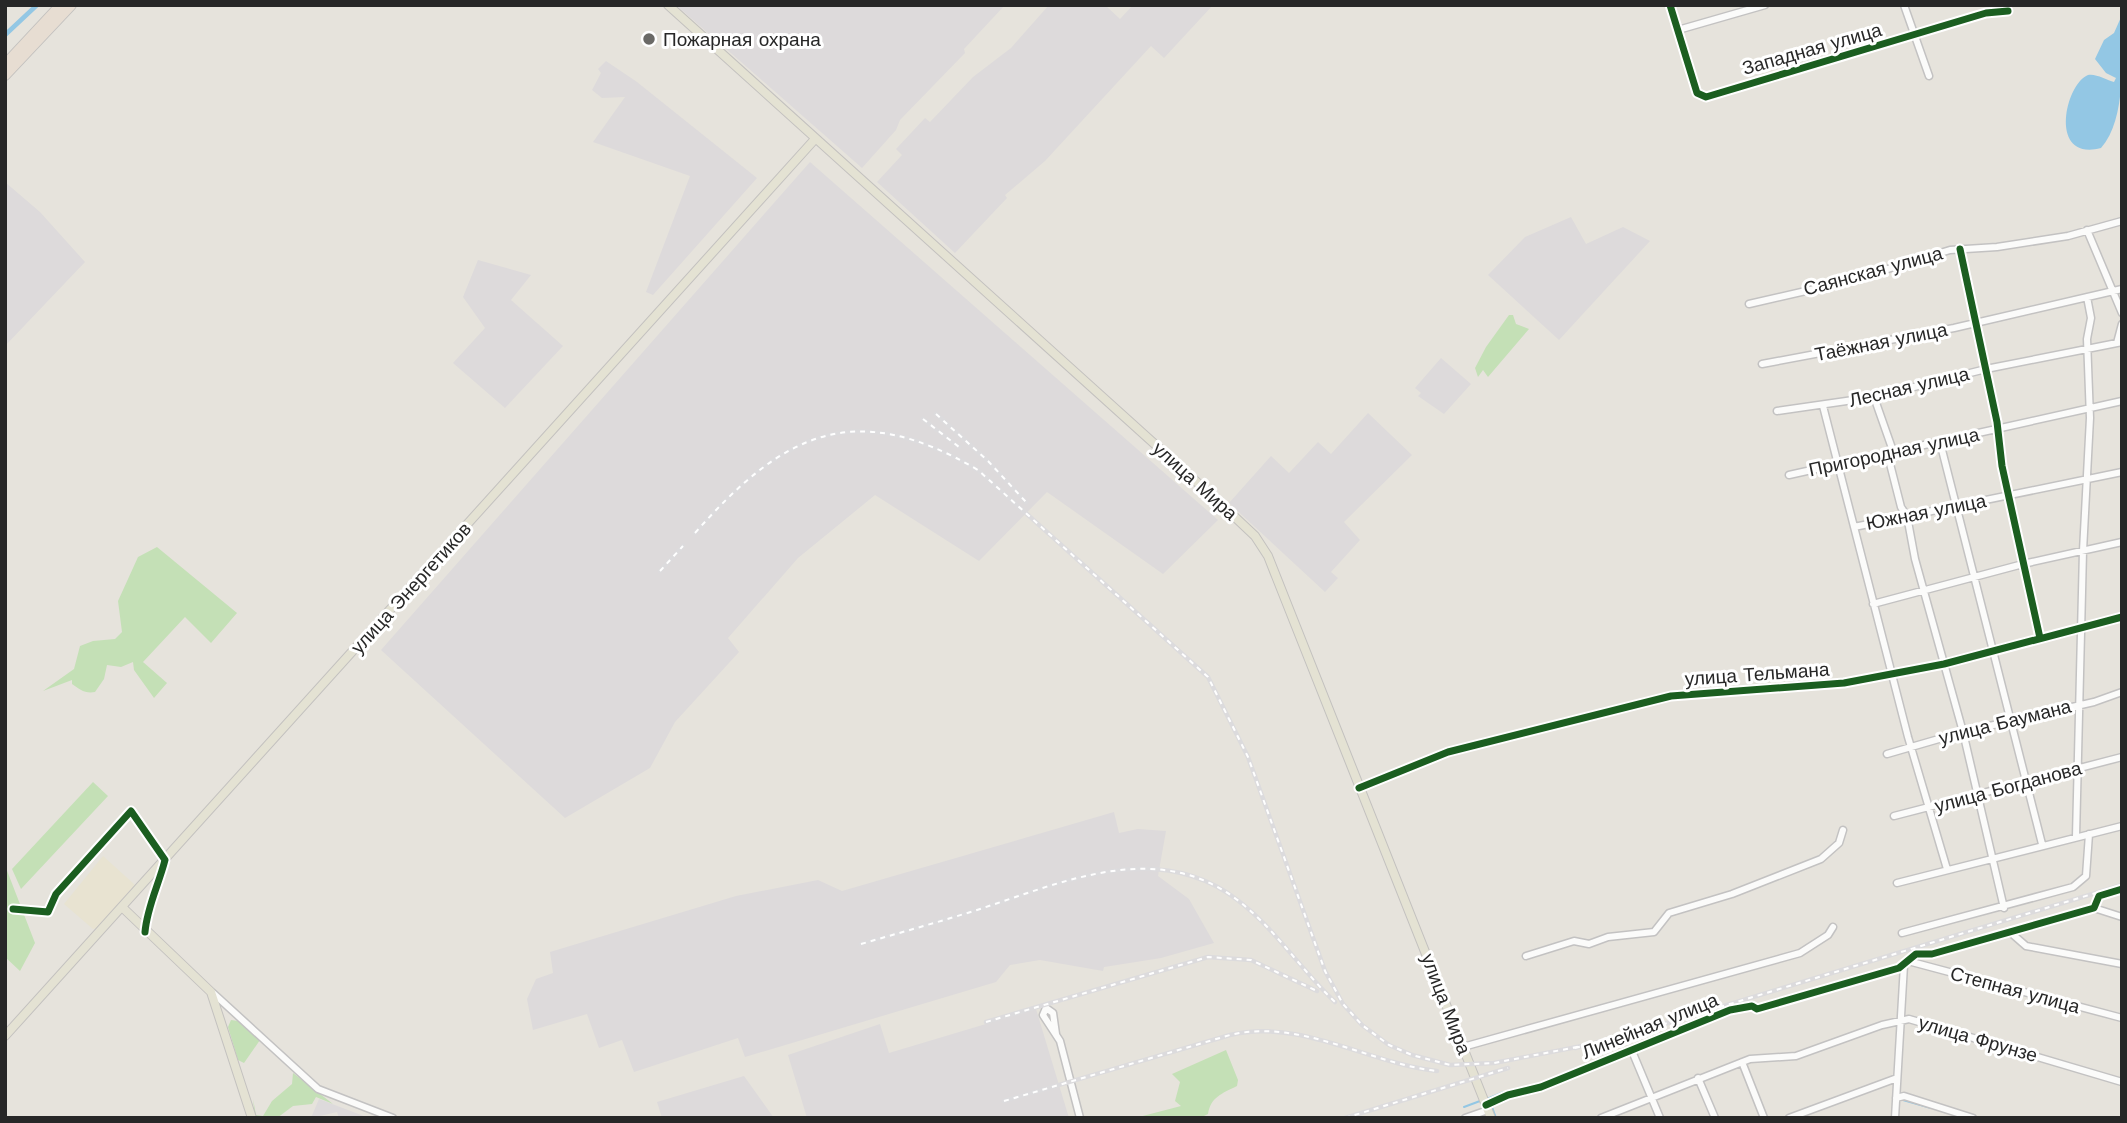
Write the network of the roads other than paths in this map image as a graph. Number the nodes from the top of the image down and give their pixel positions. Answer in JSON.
{"nodes":[{"id":1,"x":61,"y":5,"type":"edge"},
{"id":2,"x":71,"y":5,"type":"edge"},
{"id":3,"x":668,"y":5,"type":"edge"},
{"id":4,"x":1670,"y":5,"type":"edge"},
{"id":5,"x":1904,"y":5,"type":"edge"},
{"id":6,"x":1760,"y":6,"type":"edge"},
{"id":7,"x":2008,"y":11,"type":"dead end"},
{"id":8,"x":1678,"y":30,"type":"junction"},
{"id":9,"x":1915,"y":35,"type":"junction"},
{"id":10,"x":5,"y":65,"type":"edge"},
{"id":11,"x":5,"y":75,"type":"edge"},
{"id":12,"x":1929,"y":76,"type":"dead end"},
{"id":13,"x":814,"y":139,"type":"junction"},
{"id":14,"x":2122,"y":221,"type":"edge"},
{"id":15,"x":2087,"y":230,"type":"junction"},
{"id":16,"x":1960,"y":249,"type":"junction"},
{"id":17,"x":2118,"y":290,"type":"edge"},
{"id":18,"x":2087,"y":297,"type":"junction"},
{"id":19,"x":1749,"y":304,"type":"dead end"},
{"id":20,"x":2122,"y":313,"type":"edge"},
{"id":21,"x":1977,"y":321,"type":"junction"},
{"id":22,"x":2122,"y":324,"type":"edge"},
{"id":23,"x":2119,"y":343,"type":"edge"},
{"id":24,"x":2088,"y":348,"type":"junction"},
{"id":25,"x":1762,"y":364,"type":"dead end"},
{"id":26,"x":1986,"y":369,"type":"junction"},
{"id":27,"x":1874,"y":397,"type":"junction"},
{"id":28,"x":2122,"y":401,"type":"edge"},
{"id":29,"x":1823,"y":406,"type":"junction"},
{"id":30,"x":2088,"y":410,"type":"junction"},
{"id":31,"x":1777,"y":411,"type":"dead end"},
{"id":32,"x":1998,"y":431,"type":"junction"},
{"id":33,"x":1940,"y":442,"type":"junction"},
{"id":34,"x":1890,"y":452,"type":"junction"},
{"id":35,"x":1837,"y":463,"type":"junction"},
{"id":36,"x":2122,"y":472,"type":"edge"},
{"id":37,"x":1789,"y":475,"type":"dead end"},
{"id":38,"x":2086,"y":479,"type":"junction"},
{"id":39,"x":2010,"y":495,"type":"junction"},
{"id":40,"x":1956,"y":507,"type":"junction"},
{"id":41,"x":1907,"y":516,"type":"junction"},
{"id":42,"x":1854,"y":527,"type":"junction"},
{"id":43,"x":2122,"y":542,"type":"edge"},
{"id":44,"x":2083,"y":551,"type":"junction"},
{"id":45,"x":2024,"y":564,"type":"junction"},
{"id":46,"x":1973,"y":577,"type":"junction"},
{"id":47,"x":1926,"y":591,"type":"junction"},
{"id":48,"x":1874,"y":604,"type":"junction"},
{"id":49,"x":2122,"y":617,"type":"edge"},
{"id":50,"x":2081,"y":628,"type":"junction"},
{"id":51,"x":2040,"y":638,"type":"junction"},
{"id":52,"x":1992,"y":651,"type":"junction"},
{"id":53,"x":1944,"y":664,"type":"junction"},
{"id":54,"x":1893,"y":674,"type":"junction"},
{"id":55,"x":2122,"y":692,"type":"edge"},
{"id":56,"x":2080,"y":703,"type":"junction"},
{"id":57,"x":2011,"y":721,"type":"junction"},
{"id":58,"x":1963,"y":732,"type":"junction"},
{"id":59,"x":1912,"y":747,"type":"junction"},
{"id":60,"x":1888,"y":754,"type":"dead end"},
{"id":61,"x":2122,"y":757,"type":"edge"},
{"id":62,"x":2079,"y":768,"type":"junction"},
{"id":63,"x":2027,"y":781,"type":"junction"},
{"id":64,"x":1359,"y":788,"type":"junction"},
{"id":65,"x":1978,"y":793,"type":"junction"},
{"id":66,"x":1930,"y":807,"type":"junction"},
{"id":67,"x":1894,"y":816,"type":"dead end"},
{"id":68,"x":2122,"y":825,"type":"edge"},
{"id":69,"x":1843,"y":830,"type":"dead end"},
{"id":70,"x":2089,"y":834,"type":"junction"},
{"id":71,"x":2076,"y":837,"type":"junction"},
{"id":72,"x":2042,"y":844,"type":"junction"},
{"id":73,"x":1992,"y":857,"type":"junction"},
{"id":74,"x":165,"y":860,"type":"junction"},
{"id":75,"x":1947,"y":869,"type":"junction"},
{"id":76,"x":1896,"y":883,"type":"dead end"},
{"id":77,"x":2122,"y":889,"type":"edge"},
{"id":78,"x":123,"y":908,"type":"junction"},
{"id":79,"x":2004,"y":908,"type":"junction"},
{"id":80,"x":2094,"y":908,"type":"junction"},
{"id":81,"x":13,"y":909,"type":"dead end"},
{"id":82,"x":2122,"y":916,"type":"edge"},
{"id":83,"x":1833,"y":927,"type":"dead end"},
{"id":84,"x":145,"y":932,"type":"junction"},
{"id":85,"x":2010,"y":932,"type":"junction"},
{"id":86,"x":1902,"y":933,"type":"dead end"},
{"id":87,"x":1526,"y":956,"type":"dead end"},
{"id":88,"x":1906,"y":963,"type":"junction"},
{"id":89,"x":2122,"y":964,"type":"edge"},
{"id":90,"x":211,"y":992,"type":"junction"},
{"id":91,"x":2122,"y":1018,"type":"edge"},
{"id":92,"x":1899,"y":1021,"type":"junction"},
{"id":93,"x":1056,"y":1034,"type":"dead end"},
{"id":94,"x":5,"y":1035,"type":"edge"},
{"id":95,"x":1463,"y":1047,"type":"junction"},
{"id":96,"x":1632,"y":1051,"type":"junction"},
{"id":97,"x":1742,"y":1062,"type":"junction"},
{"id":98,"x":1698,"y":1078,"type":"junction"},
{"id":99,"x":1897,"y":1078,"type":"junction"},
{"id":100,"x":2122,"y":1082,"type":"edge"},
{"id":101,"x":1651,"y":1098,"type":"junction"},
{"id":102,"x":1896,"y":1098,"type":"junction"},
{"id":103,"x":1489,"y":1111,"type":"edge"},
{"id":104,"x":252,"y":1118,"type":"edge"},
{"id":105,"x":393,"y":1118,"type":"edge"},
{"id":106,"x":1080,"y":1118,"type":"edge"},
{"id":107,"x":1465,"y":1118,"type":"edge"},
{"id":108,"x":1601,"y":1118,"type":"edge"},
{"id":109,"x":1660,"y":1118,"type":"edge"},
{"id":110,"x":1715,"y":1118,"type":"edge"},
{"id":111,"x":1763,"y":1118,"type":"edge"},
{"id":112,"x":1790,"y":1118,"type":"edge"},
{"id":113,"x":1895,"y":1118,"type":"edge"},
{"id":114,"x":1973,"y":1118,"type":"edge"}],
"edges":[{"from":1,"to":10,"type":"highway"},
{"from":2,"to":11,"type":"highway"},
{"from":3,"to":13,"type":"main road","name":"улица Мира"},
{"from":4,"to":8,"type":"street"},
{"from":5,"to":9,"type":"street"},
{"from":6,"to":8,"type":"street"},
{"from":7,"to":9,"type":"street","name":"Западная улица"},
{"from":8,"to":9,"type":"street","name":"Западная улица"},
{"from":9,"to":12,"type":"street"},
{"from":13,"to":64,"type":"main road","name":"улица Мира"},
{"from":13,"to":74,"type":"main road","name":"улица Энергетиков"},
{"from":14,"to":15,"type":"street","name":"Саянская улица"},
{"from":15,"to":16,"type":"street","name":"Саянская улица"},
{"from":15,"to":17,"type":"street"},
{"from":16,"to":19,"type":"street","name":"Саянская улица"},
{"from":16,"to":21,"type":"street"},
{"from":17,"to":18,"type":"street","name":"Таёжная улица"},
{"from":17,"to":20,"type":"street"},
{"from":18,"to":21,"type":"street","name":"Таёжная улица"},
{"from":18,"to":24,"type":"street"},
{"from":21,"to":25,"type":"street","name":"Таёжная улица"},
{"from":21,"to":26,"type":"street"},
{"from":22,"to":23,"type":"street"},
{"from":23,"to":24,"type":"street","name":"Лесная улица"},
{"from":24,"to":26,"type":"street","name":"Лесная улица"},
{"from":24,"to":30,"type":"street"},
{"from":26,"to":27,"type":"street","name":"Лесная улица"},
{"from":26,"to":32,"type":"street"},
{"from":27,"to":29,"type":"street","name":"Лесная улица"},
{"from":27,"to":34,"type":"street"},
{"from":28,"to":30,"type":"street","name":"Пригородная улица"},
{"from":29,"to":31,"type":"street","name":"Лесная улица"},
{"from":29,"to":35,"type":"street"},
{"from":30,"to":32,"type":"street","name":"Пригородная улица"},
{"from":30,"to":38,"type":"street"},
{"from":32,"to":33,"type":"street","name":"Пригородная улица"},
{"from":32,"to":39,"type":"street"},
{"from":33,"to":34,"type":"street","name":"Пригородная улица"},
{"from":33,"to":40,"type":"street"},
{"from":34,"to":35,"type":"street","name":"Пригородная улица"},
{"from":34,"to":41,"type":"street"},
{"from":35,"to":37,"type":"street","name":"Пригородная улица"},
{"from":35,"to":42,"type":"street"},
{"from":36,"to":38,"type":"street","name":"Южная улица"},
{"from":38,"to":39,"type":"street","name":"Южная улица"},
{"from":38,"to":44,"type":"street"},
{"from":39,"to":40,"type":"street","name":"Южная улица"},
{"from":39,"to":45,"type":"street"},
{"from":40,"to":41,"type":"street","name":"Южная улица"},
{"from":40,"to":46,"type":"street"},
{"from":41,"to":42,"type":"street","name":"Южная улица"},
{"from":41,"to":47,"type":"street"},
{"from":42,"to":48,"type":"street"},
{"from":43,"to":44,"type":"street"},
{"from":44,"to":45,"type":"street"},
{"from":44,"to":50,"type":"street"},
{"from":45,"to":46,"type":"street"},
{"from":45,"to":51,"type":"street"},
{"from":46,"to":47,"type":"street"},
{"from":46,"to":52,"type":"street"},
{"from":47,"to":48,"type":"street"},
{"from":47,"to":53,"type":"street"},
{"from":48,"to":54,"type":"street"},
{"from":49,"to":50,"type":"street","name":"улица Тельмана"},
{"from":50,"to":51,"type":"street","name":"улица Тельмана"},
{"from":50,"to":56,"type":"street"},
{"from":51,"to":52,"type":"street","name":"улица Тельмана"},
{"from":52,"to":53,"type":"street","name":"улица Тельмана"},
{"from":52,"to":57,"type":"street"},
{"from":53,"to":54,"type":"street","name":"улица Тельмана"},
{"from":53,"to":58,"type":"street"},
{"from":54,"to":59,"type":"street"},
{"from":54,"to":64,"type":"street","name":"улица Тельмана"},
{"from":55,"to":56,"type":"street","name":"улица Баумана"},
{"from":56,"to":57,"type":"street","name":"улица Баумана"},
{"from":56,"to":62,"type":"street"},
{"from":57,"to":58,"type":"street","name":"улица Баумана"},
{"from":57,"to":63,"type":"street"},
{"from":58,"to":59,"type":"street","name":"улица Баумана"},
{"from":58,"to":65,"type":"street"},
{"from":59,"to":60,"type":"street","name":"улица Баумана"},
{"from":59,"to":66,"type":"street"},
{"from":61,"to":62,"type":"street","name":"улица Богданова"},
{"from":62,"to":63,"type":"street","name":"улица Богданова"},
{"from":62,"to":71,"type":"street"},
{"from":63,"to":65,"type":"street","name":"улица Богданова"},
{"from":63,"to":72,"type":"street"},
{"from":64,"to":95,"type":"main road","name":"улица Мира"},
{"from":65,"to":66,"type":"street","name":"улица Богданова"},
{"from":65,"to":73,"type":"street"},
{"from":66,"to":67,"type":"street","name":"улица Богданова"},
{"from":66,"to":75,"type":"street"},
{"from":68,"to":70,"type":"street"},
{"from":69,"to":87,"type":"street"},
{"from":70,"to":71,"type":"street"},
{"from":70,"to":79,"type":"street"},
{"from":71,"to":72,"type":"street"},
{"from":72,"to":73,"type":"street"},
{"from":73,"to":75,"type":"street"},
{"from":73,"to":79,"type":"street"},
{"from":74,"to":78,"type":"main road","name":"улица Энергетиков"},
{"from":74,"to":81,"type":"street"},
{"from":74,"to":84,"type":"street"},
{"from":75,"to":76,"type":"street"},
{"from":77,"to":80,"type":"street"},
{"from":78,"to":84,"type":"main road"},
{"from":78,"to":94,"type":"main road","name":"улица Энергетиков"},
{"from":79,"to":86,"type":"street"},
{"from":80,"to":82,"type":"street"},
{"from":80,"to":85,"type":"street","name":"Линейная улица"},
{"from":83,"to":95,"type":"street"},
{"from":84,"to":90,"type":"main road"},
{"from":85,"to":88,"type":"street","name":"Линейная улица"},
{"from":85,"to":89,"type":"street"},
{"from":88,"to":91,"type":"street","name":"Степная улица"},
{"from":88,"to":92,"type":"street"},
{"from":88,"to":96,"type":"street","name":"Линейная улица"},
{"from":90,"to":104,"type":"main road"},
{"from":90,"to":105,"type":"street"},
{"from":92,"to":97,"type":"street","name":"улица Фрунзе"},
{"from":92,"to":99,"type":"street"},
{"from":92,"to":100,"type":"street","name":"улица Фрунзе"},
{"from":93,"to":106,"type":"street"},
{"from":95,"to":103,"type":"main road","name":"улица Мира"},
{"from":96,"to":101,"type":"street"},
{"from":96,"to":103,"type":"street","name":"Линейная улица"},
{"from":97,"to":98,"type":"street","name":"улица Фрунзе"},
{"from":97,"to":111,"type":"street"},
{"from":98,"to":101,"type":"street","name":"улица Фрунзе"},
{"from":98,"to":110,"type":"street"},
{"from":99,"to":102,"type":"street"},
{"from":99,"to":112,"type":"street"},
{"from":101,"to":108,"type":"street","name":"улица Фрунзе"},
{"from":101,"to":109,"type":"street"},
{"from":102,"to":113,"type":"street"},
{"from":102,"to":114,"type":"street"},
{"from":103,"to":107,"type":"street","name":"Линейная улица"}]}
